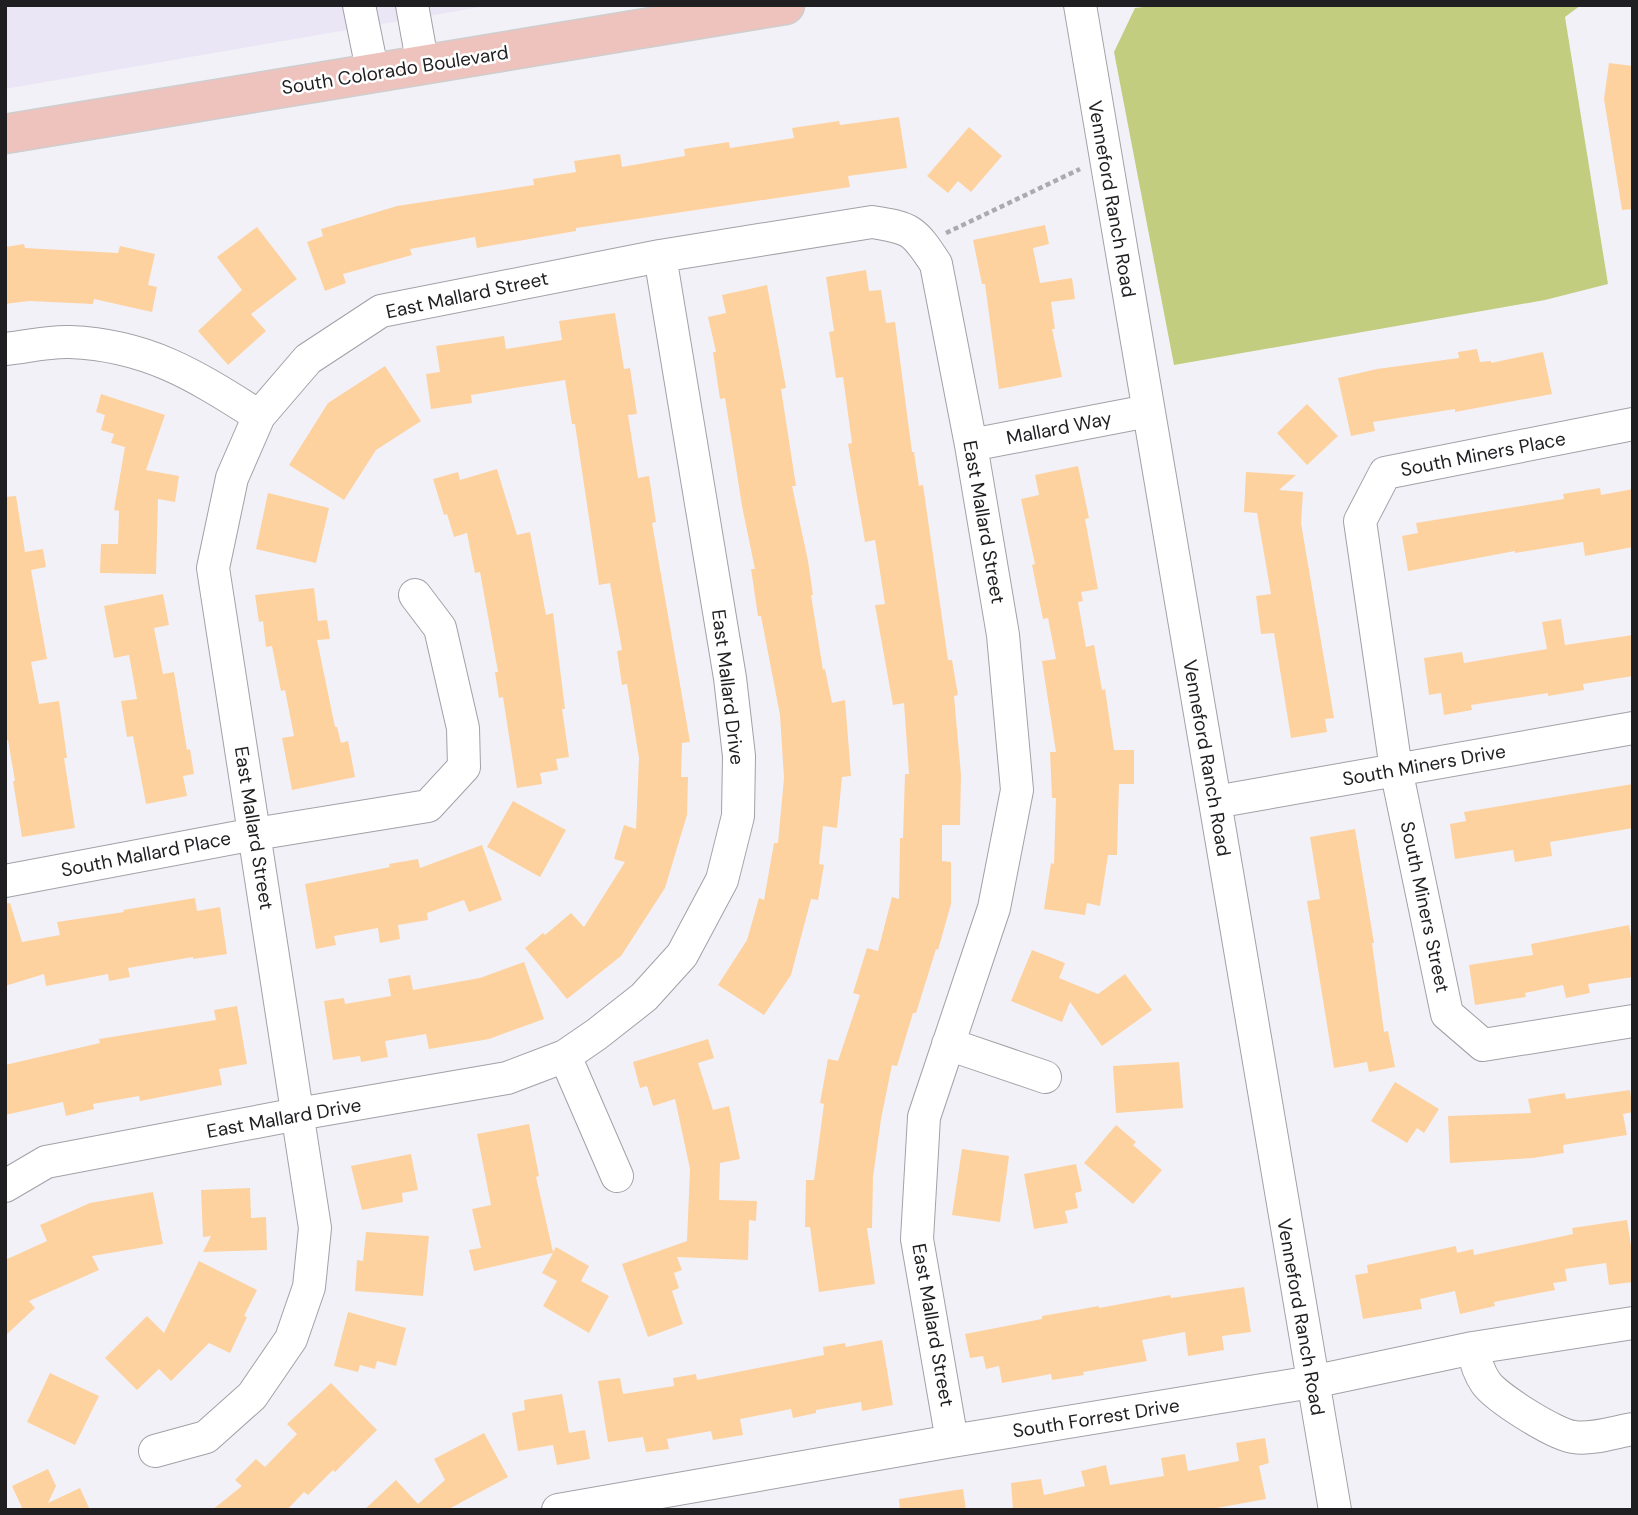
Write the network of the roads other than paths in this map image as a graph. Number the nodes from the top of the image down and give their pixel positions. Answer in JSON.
{"nodes":[{"id":1,"x":359,"y":5,"type":"edge"},
{"id":2,"x":412,"y":5,"type":"edge"},
{"id":3,"x":785,"y":5,"type":"edge"},
{"id":4,"x":1080,"y":5,"type":"edge"},
{"id":5,"x":423,"y":66,"type":"junction"},
{"id":6,"x":373,"y":74,"type":"junction"},
{"id":7,"x":5,"y":134,"type":"edge"},
{"id":8,"x":660,"y":256,"type":"junction"},
{"id":9,"x":5,"y":349,"type":"edge"},
{"id":10,"x":1148,"y":411,"type":"junction"},
{"id":11,"x":259,"y":416,"type":"junction"},
{"id":12,"x":1633,"y":424,"type":"edge"},
{"id":13,"x":971,"y":444,"type":"junction"},
{"id":14,"x":415,"y":595,"type":"dead end"},
{"id":15,"x":1633,"y":728,"type":"edge"},
{"id":16,"x":1396,"y":769,"type":"junction"},
{"id":17,"x":1215,"y":802,"type":"junction"},
{"id":18,"x":255,"y":834,"type":"junction"},
{"id":19,"x":5,"y":881,"type":"edge"},
{"id":20,"x":1633,"y":1021,"type":"edge"},
{"id":21,"x":948,"y":1044,"type":"junction"},
{"id":22,"x":565,"y":1056,"type":"junction"},
{"id":23,"x":1045,"y":1077,"type":"dead end"},
{"id":24,"x":298,"y":1114,"type":"junction"},
{"id":25,"x":617,"y":1176,"type":"dead end"},
{"id":26,"x":5,"y":1186,"type":"edge"},
{"id":27,"x":1633,"y":1322,"type":"edge"},
{"id":28,"x":1473,"y":1348,"type":"junction"},
{"id":29,"x":1312,"y":1382,"type":"junction"},
{"id":30,"x":1633,"y":1429,"type":"edge"},
{"id":31,"x":952,"y":1441,"type":"junction"},
{"id":32,"x":155,"y":1451,"type":"dead end"},
{"id":33,"x":558,"y":1510,"type":"edge"},
{"id":34,"x":1335,"y":1510,"type":"edge"}],
"edges":[{"from":1,"to":6,"type":"street"},
{"from":2,"to":5,"type":"street"},
{"from":3,"to":5,"type":"main road","name":"South Colorado Boulevard"},
{"from":4,"to":10,"type":"street","name":"Venneford Ranch Road"},
{"from":5,"to":6,"type":"main road","name":"South Colorado Boulevard"},
{"from":6,"to":7,"type":"main road","name":"South Colorado Boulevard"},
{"from":8,"to":11,"type":"street","name":"East Mallard Street"},
{"from":8,"to":13,"type":"street","name":"East Mallard Street"},
{"from":8,"to":22,"type":"street","name":"East Mallard Drive"},
{"from":9,"to":11,"type":"street"},
{"from":10,"to":13,"type":"street","name":"Mallard Way"},
{"from":10,"to":17,"type":"street","name":"Venneford Ranch Road"},
{"from":11,"to":18,"type":"street","name":"East Mallard Street"},
{"from":12,"to":16,"type":"street","name":"South Miners Place"},
{"from":13,"to":21,"type":"street","name":"East Mallard Street"},
{"from":14,"to":18,"type":"street","name":"South Mallard Place"},
{"from":15,"to":16,"type":"street","name":"South Miners Drive"},
{"from":16,"to":17,"type":"street","name":"South Miners Drive"},
{"from":16,"to":20,"type":"street","name":"South Miners Street"},
{"from":17,"to":29,"type":"street","name":"Venneford Ranch Road"},
{"from":18,"to":19,"type":"street","name":"South Mallard Place"},
{"from":18,"to":24,"type":"street","name":"East Mallard Street"},
{"from":21,"to":23,"type":"street"},
{"from":21,"to":31,"type":"street","name":"East Mallard Street"},
{"from":22,"to":24,"type":"street","name":"East Mallard Drive"},
{"from":22,"to":25,"type":"street"},
{"from":24,"to":26,"type":"street","name":"East Mallard Drive"},
{"from":24,"to":32,"type":"street","name":"East Mallard Street"},
{"from":27,"to":28,"type":"street","name":"South Forrest Drive"},
{"from":28,"to":29,"type":"street","name":"South Forrest Drive"},
{"from":28,"to":30,"type":"street"},
{"from":29,"to":31,"type":"street","name":"South Forrest Drive"},
{"from":29,"to":34,"type":"street","name":"Venneford Ranch Road"},
{"from":31,"to":33,"type":"street","name":"South Forrest Drive"}]}
